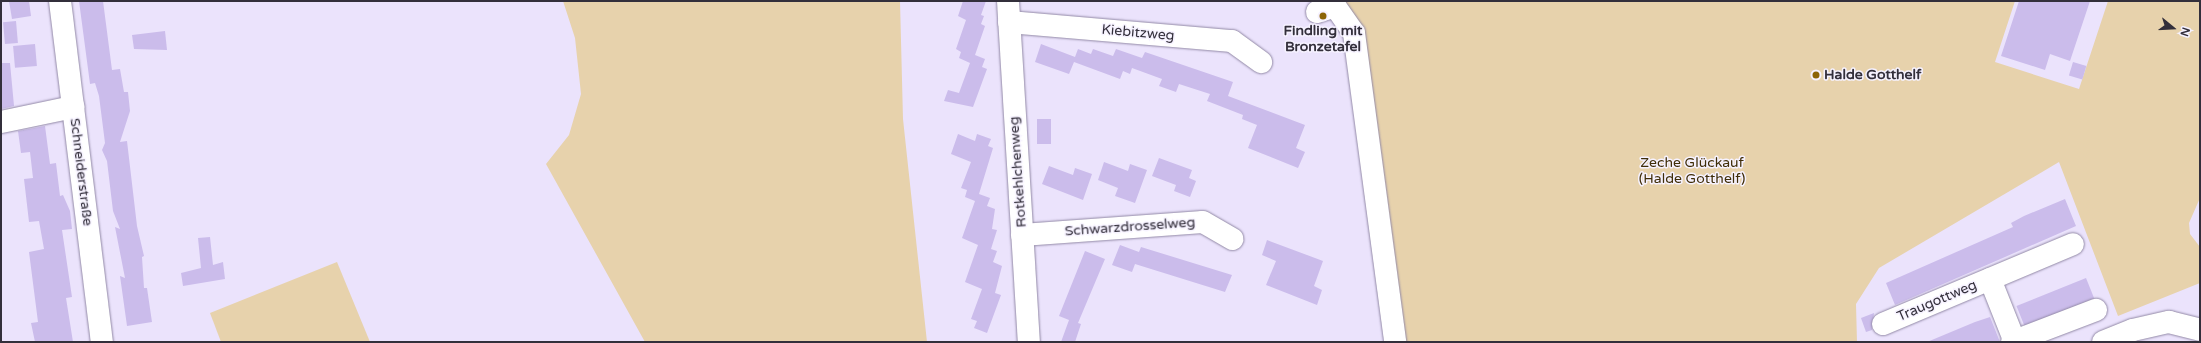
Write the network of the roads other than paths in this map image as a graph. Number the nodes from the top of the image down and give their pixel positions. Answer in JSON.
{"nodes":[{"id":1,"x":60,"y":1,"type":"edge"},
{"id":2,"x":1008,"y":1,"type":"edge"},
{"id":3,"x":1317,"y":12,"type":"dead end"},
{"id":4,"x":1009,"y":22,"type":"junction"},
{"id":5,"x":1261,"y":62,"type":"dead end"},
{"id":6,"x":73,"y":107,"type":"junction"},
{"id":7,"x":1,"y":122,"type":"edge"},
{"id":8,"x":1022,"y":235,"type":"junction"},
{"id":9,"x":1233,"y":239,"type":"dead end"},
{"id":10,"x":2073,"y":244,"type":"dead end"},
{"id":11,"x":1990,"y":279,"type":"junction"},
{"id":12,"x":2096,"y":310,"type":"dead end"},
{"id":13,"x":1883,"y":324,"type":"dead end"},
{"id":14,"x":2199,"y":327,"type":"edge"},
{"id":15,"x":102,"y":342,"type":"edge"},
{"id":16,"x":1029,"y":342,"type":"edge"},
{"id":17,"x":1395,"y":342,"type":"edge"},
{"id":18,"x":2014,"y":342,"type":"edge"},
{"id":19,"x":2104,"y":342,"type":"edge"}],
"edges":[{"from":1,"to":6,"type":"street","name":"Schneiderstraße"},
{"from":2,"to":4,"type":"street","name":"Rotkehlchenweg"},
{"from":3,"to":17,"type":"street"},
{"from":4,"to":5,"type":"street","name":"Kiebitzweg"},
{"from":4,"to":8,"type":"street","name":"Rotkehlchenweg"},
{"from":6,"to":7,"type":"street"},
{"from":6,"to":15,"type":"street","name":"Schneiderstraße"},
{"from":8,"to":9,"type":"street","name":"Schwarzdrosselweg"},
{"from":8,"to":16,"type":"street","name":"Rotkehlchenweg"},
{"from":10,"to":11,"type":"street","name":"Traugottweg"},
{"from":11,"to":13,"type":"street","name":"Traugottweg"},
{"from":11,"to":18,"type":"street","name":"Traugottweg"},
{"from":12,"to":18,"type":"street","name":"Traugottweg"},
{"from":14,"to":19,"type":"street"}]}
